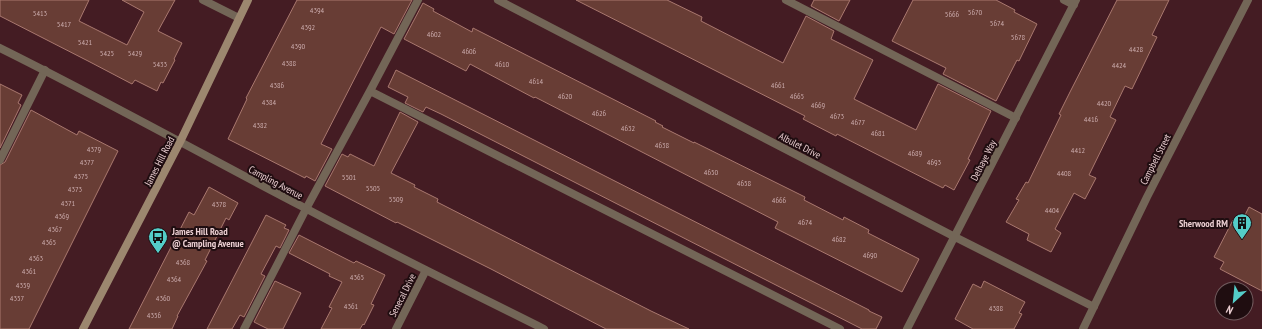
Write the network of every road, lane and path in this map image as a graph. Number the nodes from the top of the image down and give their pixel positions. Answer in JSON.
{"nodes":[{"id":1,"x":203,"y":0,"type":"edge"},
{"id":2,"x":248,"y":0,"type":"edge"},
{"id":3,"x":418,"y":0,"type":"edge"},
{"id":4,"x":498,"y":0,"type":"edge"},
{"id":5,"x":786,"y":0,"type":"edge"},
{"id":6,"x":1064,"y":0,"type":"edge"},
{"id":7,"x":1248,"y":0,"type":"edge"},
{"id":8,"x":1075,"y":2,"type":"edge"},
{"id":9,"x":239,"y":18,"type":"junction"},
{"id":10,"x":0,"y":48,"type":"edge"},
{"id":11,"x":45,"y":70,"type":"junction"},
{"id":12,"x":370,"y":91,"type":"junction"},
{"id":13,"x":1016,"y":118,"type":"junction"},
{"id":14,"x":180,"y":142,"type":"junction"},
{"id":15,"x":0,"y":160,"type":"edge"},
{"id":16,"x":306,"y":209,"type":"junction"},
{"id":17,"x":955,"y":237,"type":"junction"},
{"id":18,"x":426,"y":270,"type":"junction"},
{"id":19,"x":1094,"y":307,"type":"junction"},
{"id":20,"x":83,"y":329,"type":"edge"},
{"id":21,"x":244,"y":329,"type":"edge"},
{"id":22,"x":396,"y":329,"type":"edge"},
{"id":23,"x":544,"y":329,"type":"edge"},
{"id":24,"x":840,"y":329,"type":"edge"},
{"id":25,"x":907,"y":329,"type":"edge"},
{"id":26,"x":1083,"y":329,"type":"edge"}],
"edges":[{"from":1,"to":9,"type":"street"},
{"from":2,"to":9,"type":"street","name":"James Hill Road"},
{"from":3,"to":12,"type":"street"},
{"from":4,"to":17,"type":"street","name":"Albulet Drive"},
{"from":5,"to":13,"type":"street"},
{"from":6,"to":8,"type":"street"},
{"from":7,"to":19,"type":"street","name":"Campbell Street"},
{"from":8,"to":13,"type":"street","name":"Delhaye Way"},
{"from":9,"to":14,"type":"street","name":"James Hill Road"},
{"from":10,"to":11,"type":"street","name":"Campling Avenue"},
{"from":11,"to":14,"type":"street","name":"Campling Avenue"},
{"from":11,"to":15,"type":"street"},
{"from":12,"to":16,"type":"street"},
{"from":12,"to":24,"type":"street"},
{"from":13,"to":17,"type":"street","name":"Delhaye Way"},
{"from":14,"to":16,"type":"street","name":"Campling Avenue"},
{"from":14,"to":20,"type":"street","name":"James Hill Road"},
{"from":16,"to":18,"type":"street","name":"Campling Avenue"},
{"from":16,"to":21,"type":"street"},
{"from":17,"to":19,"type":"street","name":"Albulet Drive"},
{"from":17,"to":25,"type":"street","name":"Delhaye Way"},
{"from":18,"to":22,"type":"street","name":"Senecal Drive"},
{"from":18,"to":23,"type":"street","name":"Campling Avenue"},
{"from":19,"to":26,"type":"street","name":"Campbell Street"}]}
